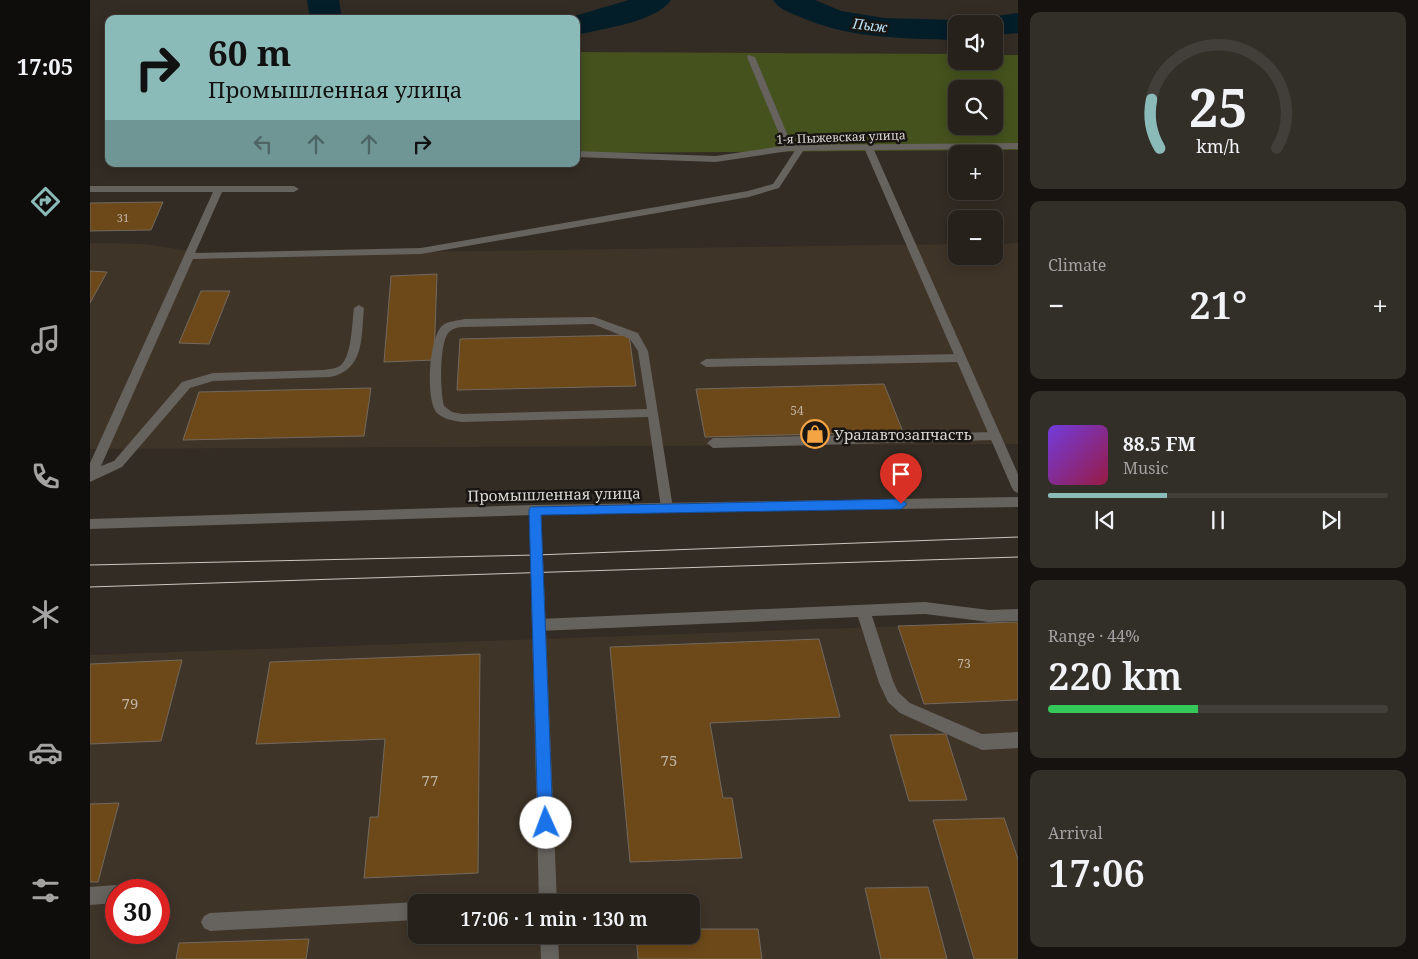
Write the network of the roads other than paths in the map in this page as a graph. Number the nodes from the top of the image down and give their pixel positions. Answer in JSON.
{"nodes":[{"id":1,"x":751,"y":57,"type":"dead end"},
{"id":2,"x":1018,"y":146,"type":"edge"},
{"id":3,"x":868,"y":147,"type":"junction"},
{"id":4,"x":789,"y":148,"type":"junction"},
{"id":5,"x":801,"y":148,"type":"junction"},
{"id":6,"x":580,"y":154,"type":"edge"},
{"id":7,"x":90,"y":189,"type":"edge"},
{"id":8,"x":219,"y":189,"type":"junction"},
{"id":9,"x":294,"y":189,"type":"dead end"},
{"id":10,"x":188,"y":256,"type":"junction"},
{"id":11,"x":359,"y":308,"type":"dead end"},
{"id":12,"x":960,"y":358,"type":"junction"},
{"id":13,"x":706,"y":363,"type":"dead end"},
{"id":14,"x":653,"y":413,"type":"junction"},
{"id":15,"x":996,"y":436,"type":"junction"},
{"id":16,"x":713,"y":443,"type":"dead end"},
{"id":17,"x":90,"y":476,"type":"edge"},
{"id":18,"x":1018,"y":488,"type":"edge"},
{"id":19,"x":1018,"y":502,"type":"edge"},
{"id":20,"x":667,"y":508,"type":"junction"},
{"id":21,"x":535,"y":510,"type":"junction"},
{"id":22,"x":90,"y":524,"type":"edge"},
{"id":23,"x":863,"y":611,"type":"junction"},
{"id":24,"x":1018,"y":615,"type":"edge"},
{"id":25,"x":539,"y":625,"type":"junction"},
{"id":26,"x":1018,"y":740,"type":"edge"},
{"id":27,"x":548,"y":894,"type":"edge"},
{"id":28,"x":105,"y":895,"type":"edge"},
{"id":29,"x":90,"y":896,"type":"edge"},
{"id":30,"x":408,"y":911,"type":"edge"},
{"id":31,"x":210,"y":922,"type":"dead end"},
{"id":32,"x":549,"y":944,"type":"edge"},
{"id":33,"x":550,"y":959,"type":"edge"}],
"edges":[{"from":1,"to":4,"type":"street"},
{"from":2,"to":3,"type":"street","name":"1-я Пыжевская улица"},
{"from":3,"to":5,"type":"street","name":"1-я Пыжевская улица"},
{"from":3,"to":12,"type":"street"},
{"from":4,"to":5,"type":"street","name":"1-я Пыжевская улица"},
{"from":4,"to":6,"type":"street","name":"1-я Пыжевская улица"},
{"from":5,"to":10,"type":"street"},
{"from":7,"to":8,"type":"street"},
{"from":8,"to":9,"type":"street"},
{"from":8,"to":10,"type":"street"},
{"from":10,"to":17,"type":"street"},
{"from":11,"to":17,"type":"street"},
{"from":12,"to":13,"type":"street"},
{"from":12,"to":15,"type":"street"},
{"from":14,"to":14,"type":"street"},
{"from":14,"to":20,"type":"street"},
{"from":15,"to":16,"type":"street"},
{"from":15,"to":18,"type":"street"},
{"from":19,"to":20,"type":"street","name":"Промышленная улица"},
{"from":20,"to":21,"type":"street","name":"Промышленная улица"},
{"from":21,"to":22,"type":"street","name":"Промышленная улица"},
{"from":21,"to":25,"type":"street"},
{"from":23,"to":24,"type":"street"},
{"from":23,"to":25,"type":"street"},
{"from":23,"to":26,"type":"street"},
{"from":25,"to":27,"type":"street"},
{"from":28,"to":29,"type":"street"},
{"from":30,"to":31,"type":"street"},
{"from":32,"to":33,"type":"street"}]}
